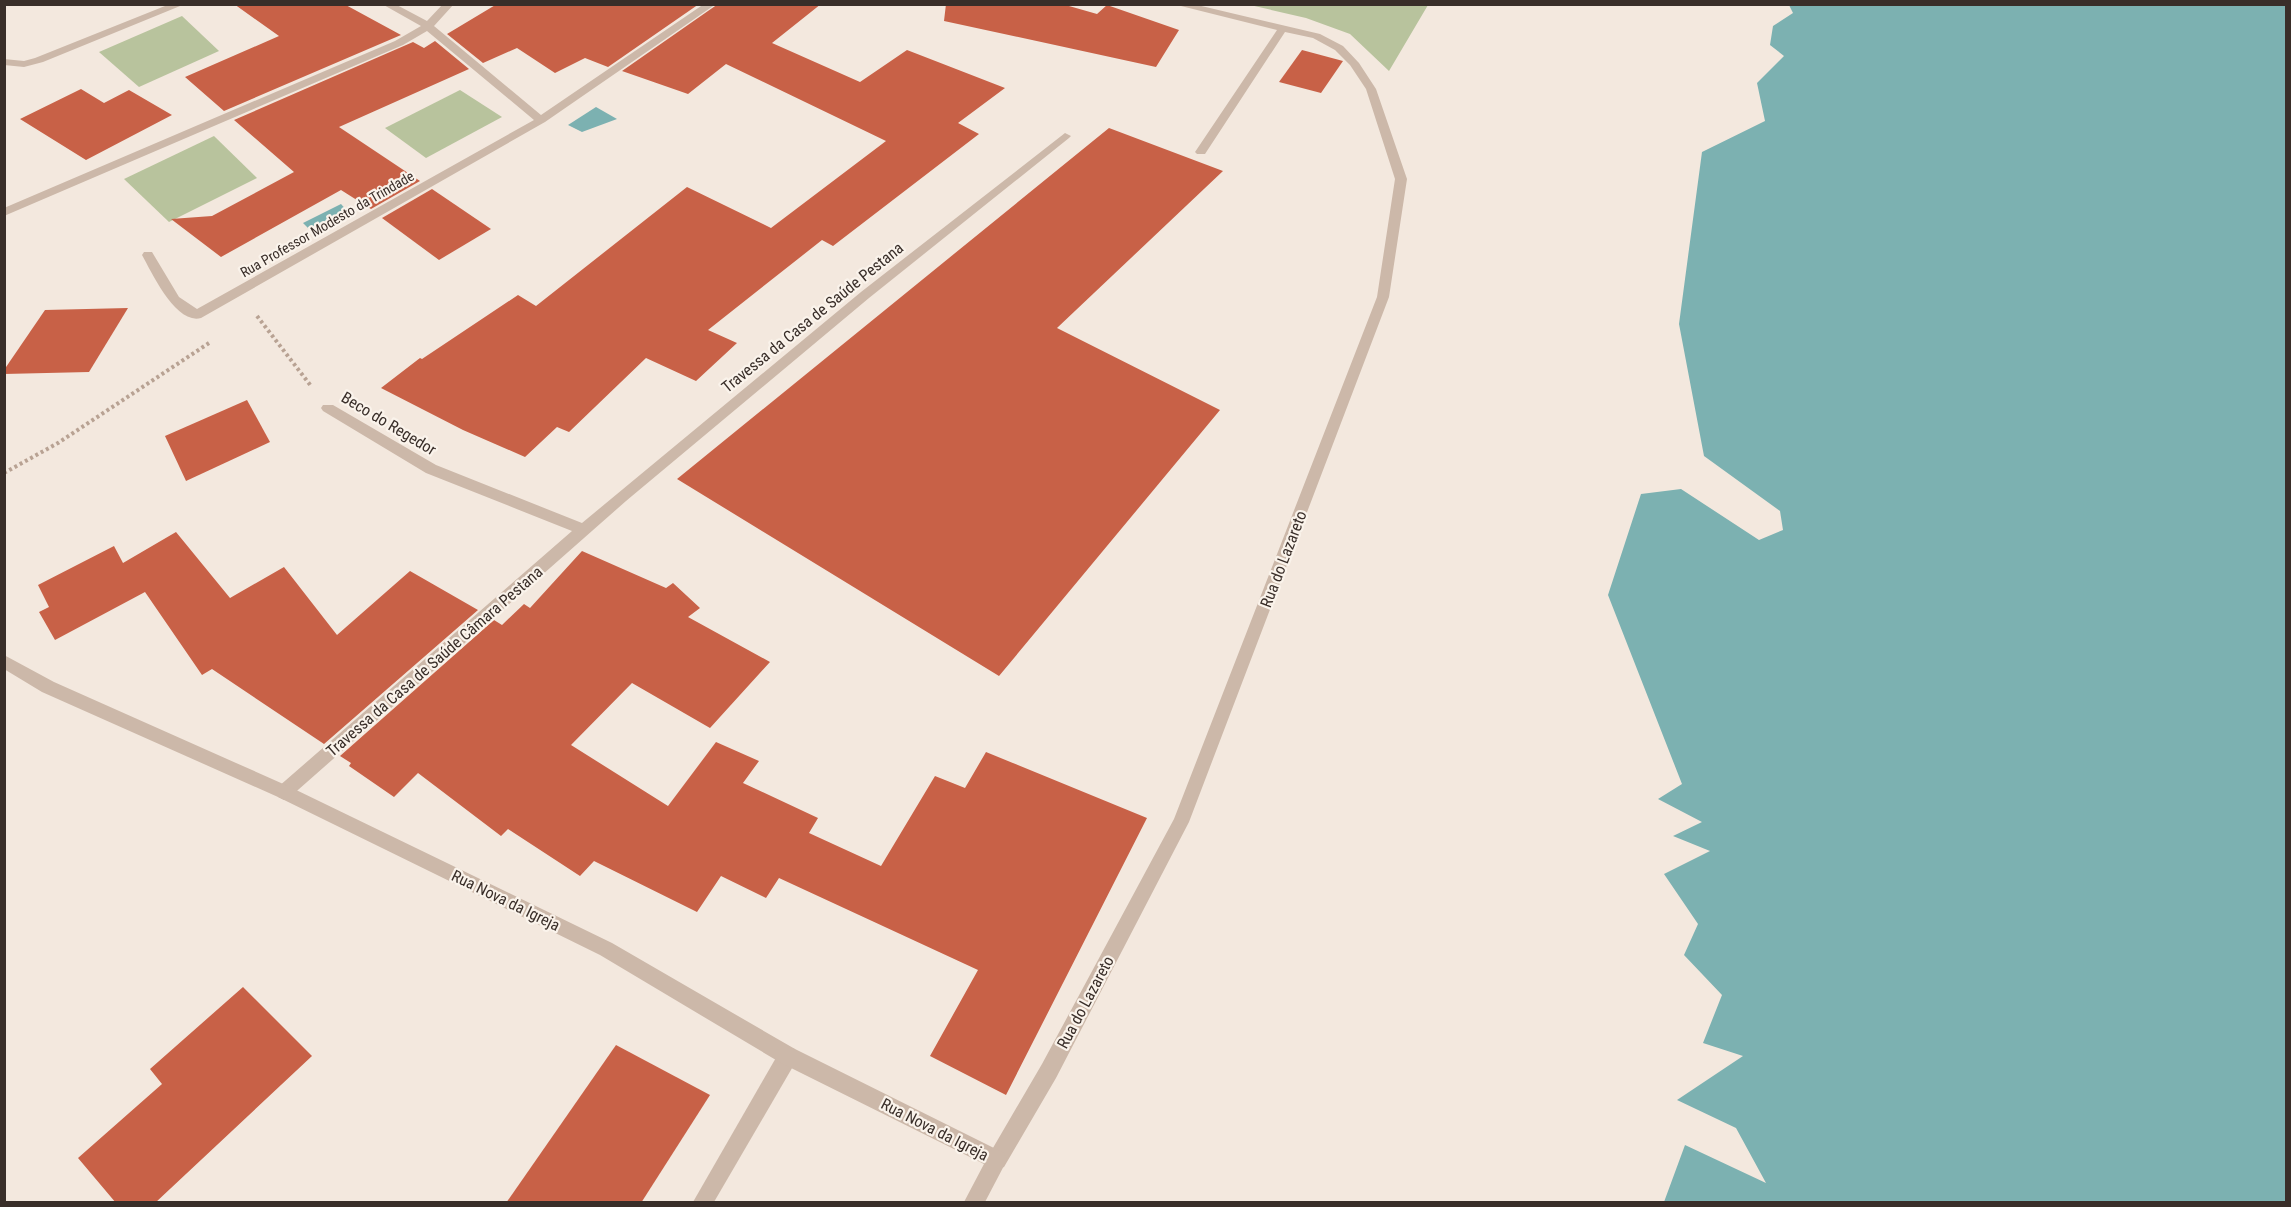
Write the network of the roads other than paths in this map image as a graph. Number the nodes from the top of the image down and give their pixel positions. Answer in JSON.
{"nodes":[{"id":1,"x":180,"y":4,"type":"edge"},
{"id":2,"x":387,"y":4,"type":"edge"},
{"id":3,"x":449,"y":4,"type":"edge"},
{"id":4,"x":711,"y":4,"type":"edge"},
{"id":5,"x":1178,"y":4,"type":"edge"},
{"id":6,"x":428,"y":26,"type":"junction"},
{"id":7,"x":1282,"y":28,"type":"junction"},
{"id":8,"x":4,"y":62,"type":"edge"},
{"id":9,"x":542,"y":120,"type":"junction"},
{"id":10,"x":1065,"y":136,"type":"dead end"},
{"id":11,"x":1200,"y":152,"type":"dead end"},
{"id":12,"x":5,"y":212,"type":"edge"},
{"id":13,"x":148,"y":255,"type":"dead end"},
{"id":14,"x":328,"y":408,"type":"road end"},
{"id":15,"x":584,"y":530,"type":"junction"},
{"id":16,"x":4,"y":661,"type":"edge"},
{"id":17,"x":284,"y":792,"type":"junction"},
{"id":18,"x":788,"y":1056,"type":"junction"},
{"id":19,"x":997,"y":1160,"type":"junction"},
{"id":20,"x":703,"y":1203,"type":"edge"},
{"id":21,"x":974,"y":1203,"type":"edge"}],
"edges":[{"from":1,"to":8,"type":"street"},
{"from":2,"to":6,"type":"street"},
{"from":3,"to":6,"type":"street"},
{"from":4,"to":9,"type":"street","name":"Rua Professor Modesto da Trindade"},
{"from":5,"to":7,"type":"street","name":"Rua do Lazareto"},
{"from":6,"to":9,"type":"street"},
{"from":6,"to":12,"type":"street"},
{"from":7,"to":11,"type":"street"},
{"from":7,"to":19,"type":"street","name":"Rua do Lazareto"},
{"from":9,"to":13,"type":"street","name":"Rua Professor Modesto da Trindade"},
{"from":10,"to":15,"type":"street","name":"Travessa da Casa de Saúde Pestana"},
{"from":14,"to":15,"type":"street","name":"Beco do Regedor"},
{"from":15,"to":17,"type":"street","name":"Travessa da Casa de Saúde Câmara Pestana"},
{"from":16,"to":17,"type":"street","name":"Rua Nova da Igreja"},
{"from":17,"to":18,"type":"street","name":"Rua Nova da Igreja"},
{"from":18,"to":19,"type":"street","name":"Rua Nova da Igreja"},
{"from":18,"to":20,"type":"street"},
{"from":19,"to":21,"type":"street","name":"Rua do Lazareto"}]}
